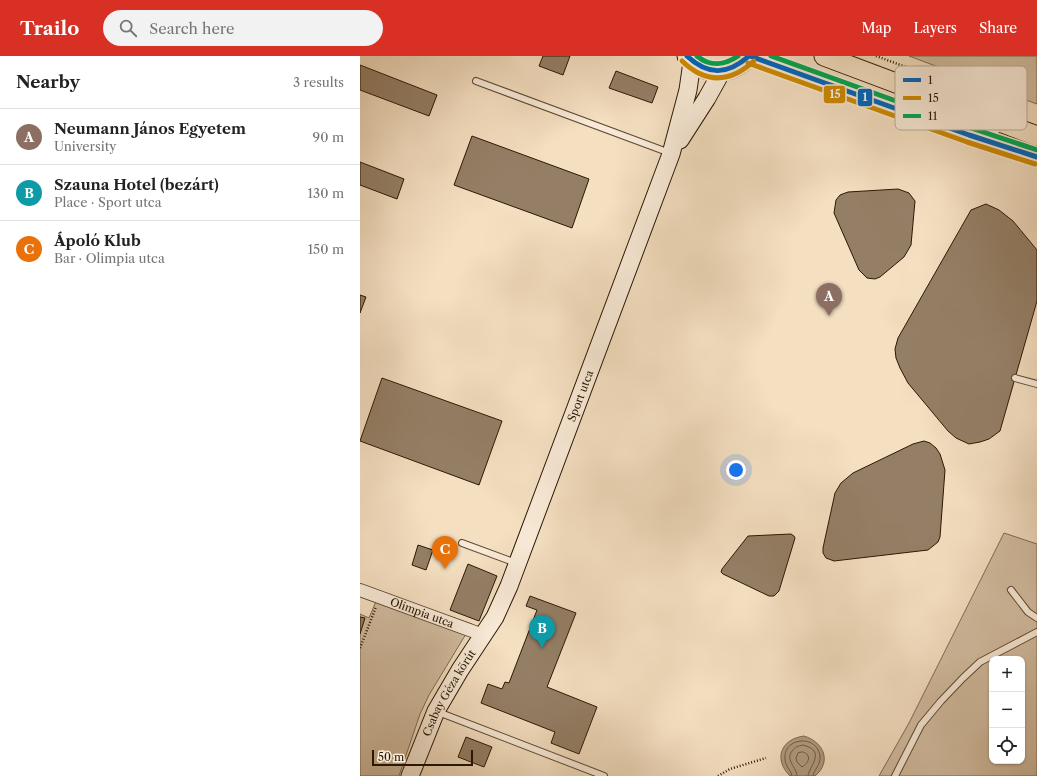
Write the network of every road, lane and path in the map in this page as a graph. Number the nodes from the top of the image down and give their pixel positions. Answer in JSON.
{"nodes":[{"id":1,"x":750,"y":56,"type":"edge"},
{"id":2,"x":824,"y":56,"type":"edge"},
{"id":3,"x":690,"y":59,"type":"edge"},
{"id":4,"x":722,"y":71,"type":"junction"},
{"id":5,"x":895,"y":80,"type":"edge"},
{"id":6,"x":476,"y":81,"type":"dead end"},
{"id":7,"x":895,"y":108,"type":"edge"},
{"id":8,"x":955,"y":130,"type":"edge"},
{"id":9,"x":997,"y":130,"type":"edge"},
{"id":10,"x":1027,"y":130,"type":"edge"},
{"id":11,"x":969,"y":135,"type":"junction"},
{"id":12,"x":1037,"y":136,"type":"edge"},
{"id":13,"x":671,"y":154,"type":"junction"},
{"id":14,"x":1037,"y":156,"type":"edge"},
{"id":15,"x":1015,"y":378,"type":"dead end"},
{"id":16,"x":1037,"y":384,"type":"edge"},
{"id":17,"x":462,"y":543,"type":"dead end"},
{"id":18,"x":518,"y":564,"type":"junction"},
{"id":19,"x":360,"y":590,"type":"edge"},
{"id":20,"x":1011,"y":590,"type":"dead end"},
{"id":21,"x":381,"y":597,"type":"junction"},
{"id":22,"x":1037,"y":618,"type":"edge"},
{"id":23,"x":1037,"y":632,"type":"edge"},
{"id":24,"x":484,"y":635,"type":"junction"},
{"id":25,"x":360,"y":648,"type":"edge"},
{"id":26,"x":436,"y":711,"type":"junction"},
{"id":27,"x":766,"y":758,"type":"dead end"},
{"id":28,"x":410,"y":776,"type":"edge"},
{"id":29,"x":604,"y":776,"type":"edge"},
{"id":30,"x":718,"y":776,"type":"edge"},
{"id":31,"x":895,"y":776,"type":"edge"}],
"edges":[{"from":1,"to":4,"type":"main road"},
{"from":1,"to":7,"type":"main road"},
{"from":2,"to":5,"type":"main road"},
{"from":3,"to":4,"type":"main road"},
{"from":3,"to":13,"type":"street"},
{"from":4,"to":13,"type":"street"},
{"from":6,"to":13,"type":"lane"},
{"from":8,"to":11,"type":"main road"},
{"from":9,"to":11,"type":"lane"},
{"from":10,"to":12,"type":"main road"},
{"from":11,"to":14,"type":"main road"},
{"from":13,"to":18,"type":"street","name":"Sport utca"},
{"from":15,"to":16,"type":"lane"},
{"from":17,"to":18,"type":"lane"},
{"from":18,"to":24,"type":"street","name":"Sport utca"},
{"from":19,"to":21,"type":"street","name":"Olimpia utca"},
{"from":20,"to":22,"type":"lane"},
{"from":21,"to":24,"type":"street","name":"Olimpia utca"},
{"from":21,"to":25,"type":"path"},
{"from":23,"to":31,"type":"lane"},
{"from":24,"to":26,"type":"street","name":"Csabay Géza körút"},
{"from":26,"to":28,"type":"street","name":"Csabay Géza körút"},
{"from":26,"to":29,"type":"lane"},
{"from":27,"to":30,"type":"path"}]}
